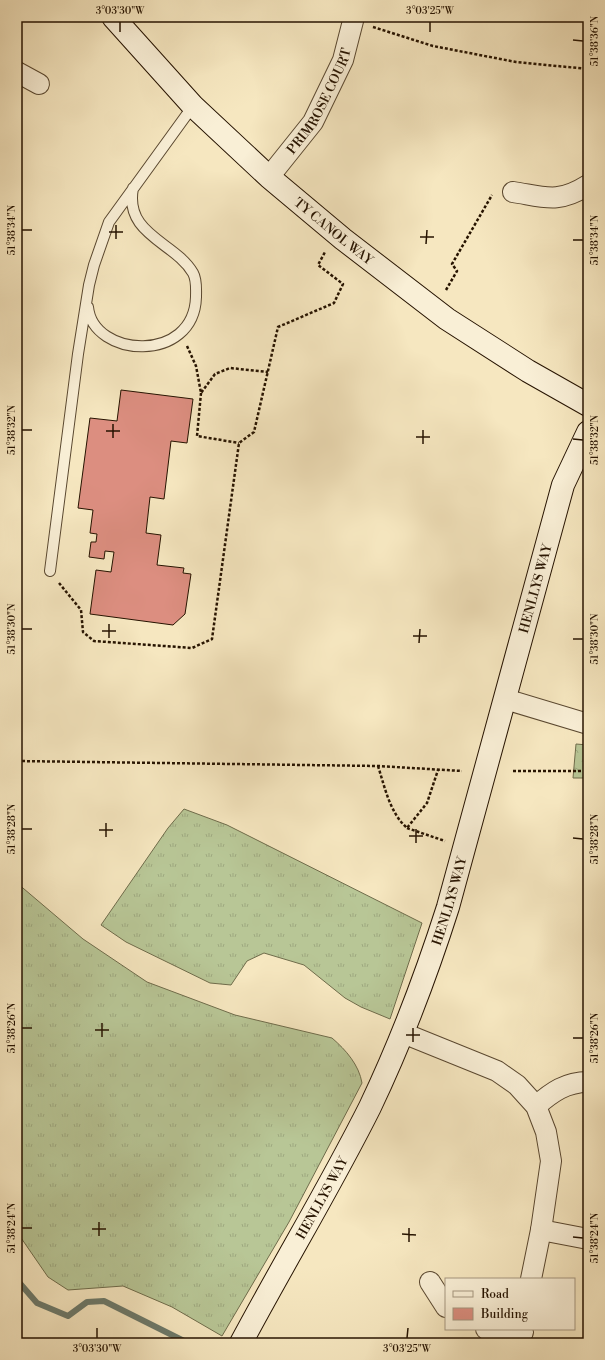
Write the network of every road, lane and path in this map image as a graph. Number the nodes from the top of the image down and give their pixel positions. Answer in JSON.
{"nodes":[{"id":1,"x":113,"y":17,"type":"edge"},
{"id":2,"x":354,"y":19,"type":"edge"},
{"id":3,"x":588,"y":69,"type":"edge"},
{"id":4,"x":17,"y":72,"type":"edge"},
{"id":5,"x":39,"y":84,"type":"dead end"},
{"id":6,"x":192,"y":106,"type":"junction"},
{"id":7,"x":269,"y":177,"type":"junction"},
{"id":8,"x":588,"y":185,"type":"edge"},
{"id":9,"x":134,"y":188,"type":"junction"},
{"id":10,"x":513,"y":192,"type":"joint"},
{"id":11,"x":334,"y":232,"type":"junction"},
{"id":12,"x":87,"y":301,"type":"junction"},
{"id":13,"x":434,"y":309,"type":"junction"},
{"id":14,"x":180,"y":333,"type":"junction"},
{"id":15,"x":268,"y":372,"type":"junction"},
{"id":16,"x":201,"y":393,"type":"junction"},
{"id":17,"x":588,"y":405,"type":"edge"},
{"id":18,"x":588,"y":432,"type":"edge"},
{"id":19,"x":239,"y":443,"type":"junction"},
{"id":20,"x":50,"y":571,"type":"joint"},
{"id":21,"x":505,"y":699,"type":"junction"},
{"id":22,"x":588,"y":724,"type":"edge"},
{"id":23,"x":17,"y":761,"type":"edge"},
{"id":24,"x":378,"y":766,"type":"junction"},
{"id":25,"x":438,"y":770,"type":"junction"},
{"id":26,"x":469,"y":771,"type":"dead end"},
{"id":27,"x":513,"y":771,"type":"dead end"},
{"id":28,"x":588,"y":771,"type":"edge"},
{"id":29,"x":407,"y":828,"type":"junction"},
{"id":30,"x":465,"y":848,"type":"junction"},
{"id":31,"x":403,"y":1033,"type":"junction"},
{"id":32,"x":588,"y":1082,"type":"edge"},
{"id":33,"x":536,"y":1106,"type":"junction"},
{"id":34,"x":541,"y":1230,"type":"junction"},
{"id":35,"x":588,"y":1239,"type":"edge"},
{"id":36,"x":531,"y":1278,"type":"edge"},
{"id":37,"x":430,"y":1282,"type":"dead end"},
{"id":38,"x":445,"y":1305,"type":"edge"},
{"id":39,"x":492,"y":1330,"type":"edge"},
{"id":40,"x":523,"y":1335,"type":"edge"},
{"id":41,"x":241,"y":1343,"type":"edge"}],
"edges":[{"from":1,"to":6,"type":"street","name":"TY CANOL WAY"},
{"from":2,"to":3,"type":"path"},
{"from":2,"to":7,"type":"street","name":"PRIMROSE COURT"},
{"from":4,"to":5,"type":"street"},
{"from":6,"to":7,"type":"street","name":"TY CANOL WAY"},
{"from":6,"to":9,"type":"lane"},
{"from":7,"to":11,"type":"street","name":"TY CANOL WAY"},
{"from":8,"to":10,"type":"street"},
{"from":9,"to":12,"type":"lane"},
{"from":9,"to":14,"type":"lane"},
{"from":10,"to":13,"type":"path"},
{"from":11,"to":13,"type":"street","name":"TY CANOL WAY"},
{"from":11,"to":15,"type":"path"},
{"from":12,"to":14,"type":"lane"},
{"from":12,"to":20,"type":"lane"},
{"from":13,"to":17,"type":"street","name":"TY CANOL WAY"},
{"from":14,"to":16,"type":"path"},
{"from":15,"to":16,"type":"path"},
{"from":15,"to":19,"type":"path"},
{"from":16,"to":19,"type":"path"},
{"from":18,"to":21,"type":"street","name":"HENLLYS WAY"},
{"from":19,"to":20,"type":"path"},
{"from":21,"to":22,"type":"street"},
{"from":21,"to":30,"type":"street","name":"HENLLYS WAY"},
{"from":23,"to":24,"type":"path"},
{"from":24,"to":25,"type":"path"},
{"from":24,"to":29,"type":"path"},
{"from":25,"to":26,"type":"path"},
{"from":25,"to":29,"type":"path"},
{"from":27,"to":28,"type":"path"},
{"from":29,"to":30,"type":"path"},
{"from":30,"to":31,"type":"street","name":"HENLLYS WAY"},
{"from":31,"to":33,"type":"street"},
{"from":31,"to":41,"type":"street","name":"HENLLYS WAY"},
{"from":32,"to":33,"type":"street"},
{"from":33,"to":34,"type":"street"},
{"from":34,"to":35,"type":"street"},
{"from":34,"to":36,"type":"street"},
{"from":37,"to":38,"type":"street"},
{"from":39,"to":40,"type":"street"}]}
